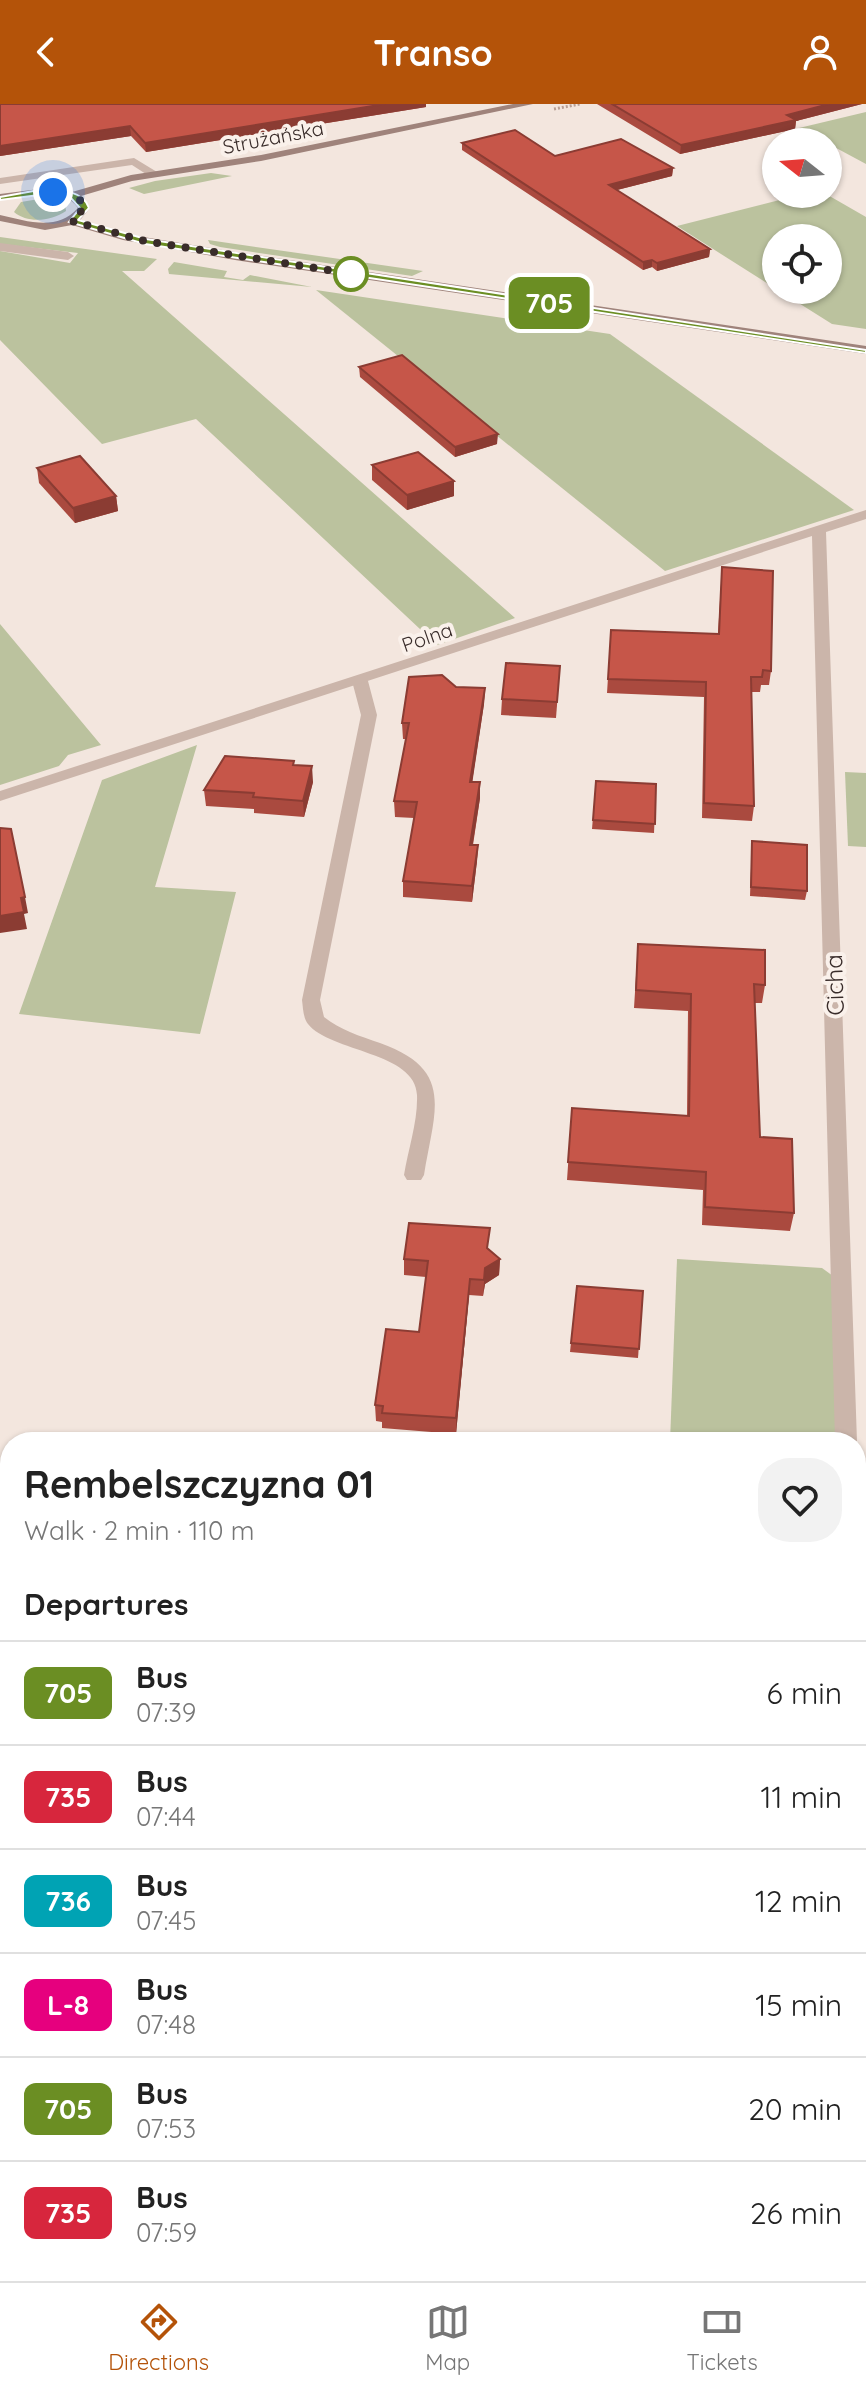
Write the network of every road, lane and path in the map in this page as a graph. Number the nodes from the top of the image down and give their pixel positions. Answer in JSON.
{"nodes":[{"id":1,"x":528,"y":104,"type":"edge"},
{"id":2,"x":153,"y":174,"type":"junction"},
{"id":3,"x":0,"y":181,"type":"edge"},
{"id":4,"x":72,"y":195,"type":"junction"},
{"id":5,"x":20,"y":196,"type":"junction"},
{"id":6,"x":0,"y":197,"type":"edge"},
{"id":7,"x":2,"y":219,"type":"edge"},
{"id":8,"x":72,"y":221,"type":"junction"},
{"id":9,"x":0,"y":247,"type":"edge"},
{"id":10,"x":68,"y":256,"type":"dead end"},
{"id":11,"x":866,"y":350,"type":"edge"},
{"id":12,"x":866,"y":514,"type":"edge"},
{"id":13,"x":819,"y":529,"type":"junction"},
{"id":14,"x":360,"y":681,"type":"junction"},
{"id":15,"x":0,"y":796,"type":"edge"},
{"id":16,"x":414,"y":1175,"type":"dead end"},
{"id":17,"x":846,"y":1432,"type":"edge"}],
"edges":[{"from":1,"to":2,"type":"main road","name":"Strużańska"},
{"from":2,"to":3,"type":"street"},
{"from":2,"to":4,"type":"main road","name":"Strużańska"},
{"from":4,"to":5,"type":"main road","name":"Strużańska"},
{"from":4,"to":8,"type":"main road"},
{"from":5,"to":6,"type":"main road","name":"Strużańska"},
{"from":5,"to":7,"type":"main road"},
{"from":7,"to":8,"type":"main road"},
{"from":8,"to":11,"type":"main road"},
{"from":9,"to":10,"type":"street"},
{"from":12,"to":13,"type":"street","name":"Polna"},
{"from":13,"to":14,"type":"street","name":"Polna"},
{"from":13,"to":17,"type":"street","name":"Cicha"},
{"from":14,"to":15,"type":"street","name":"Polna"},
{"from":14,"to":16,"type":"street"}]}
